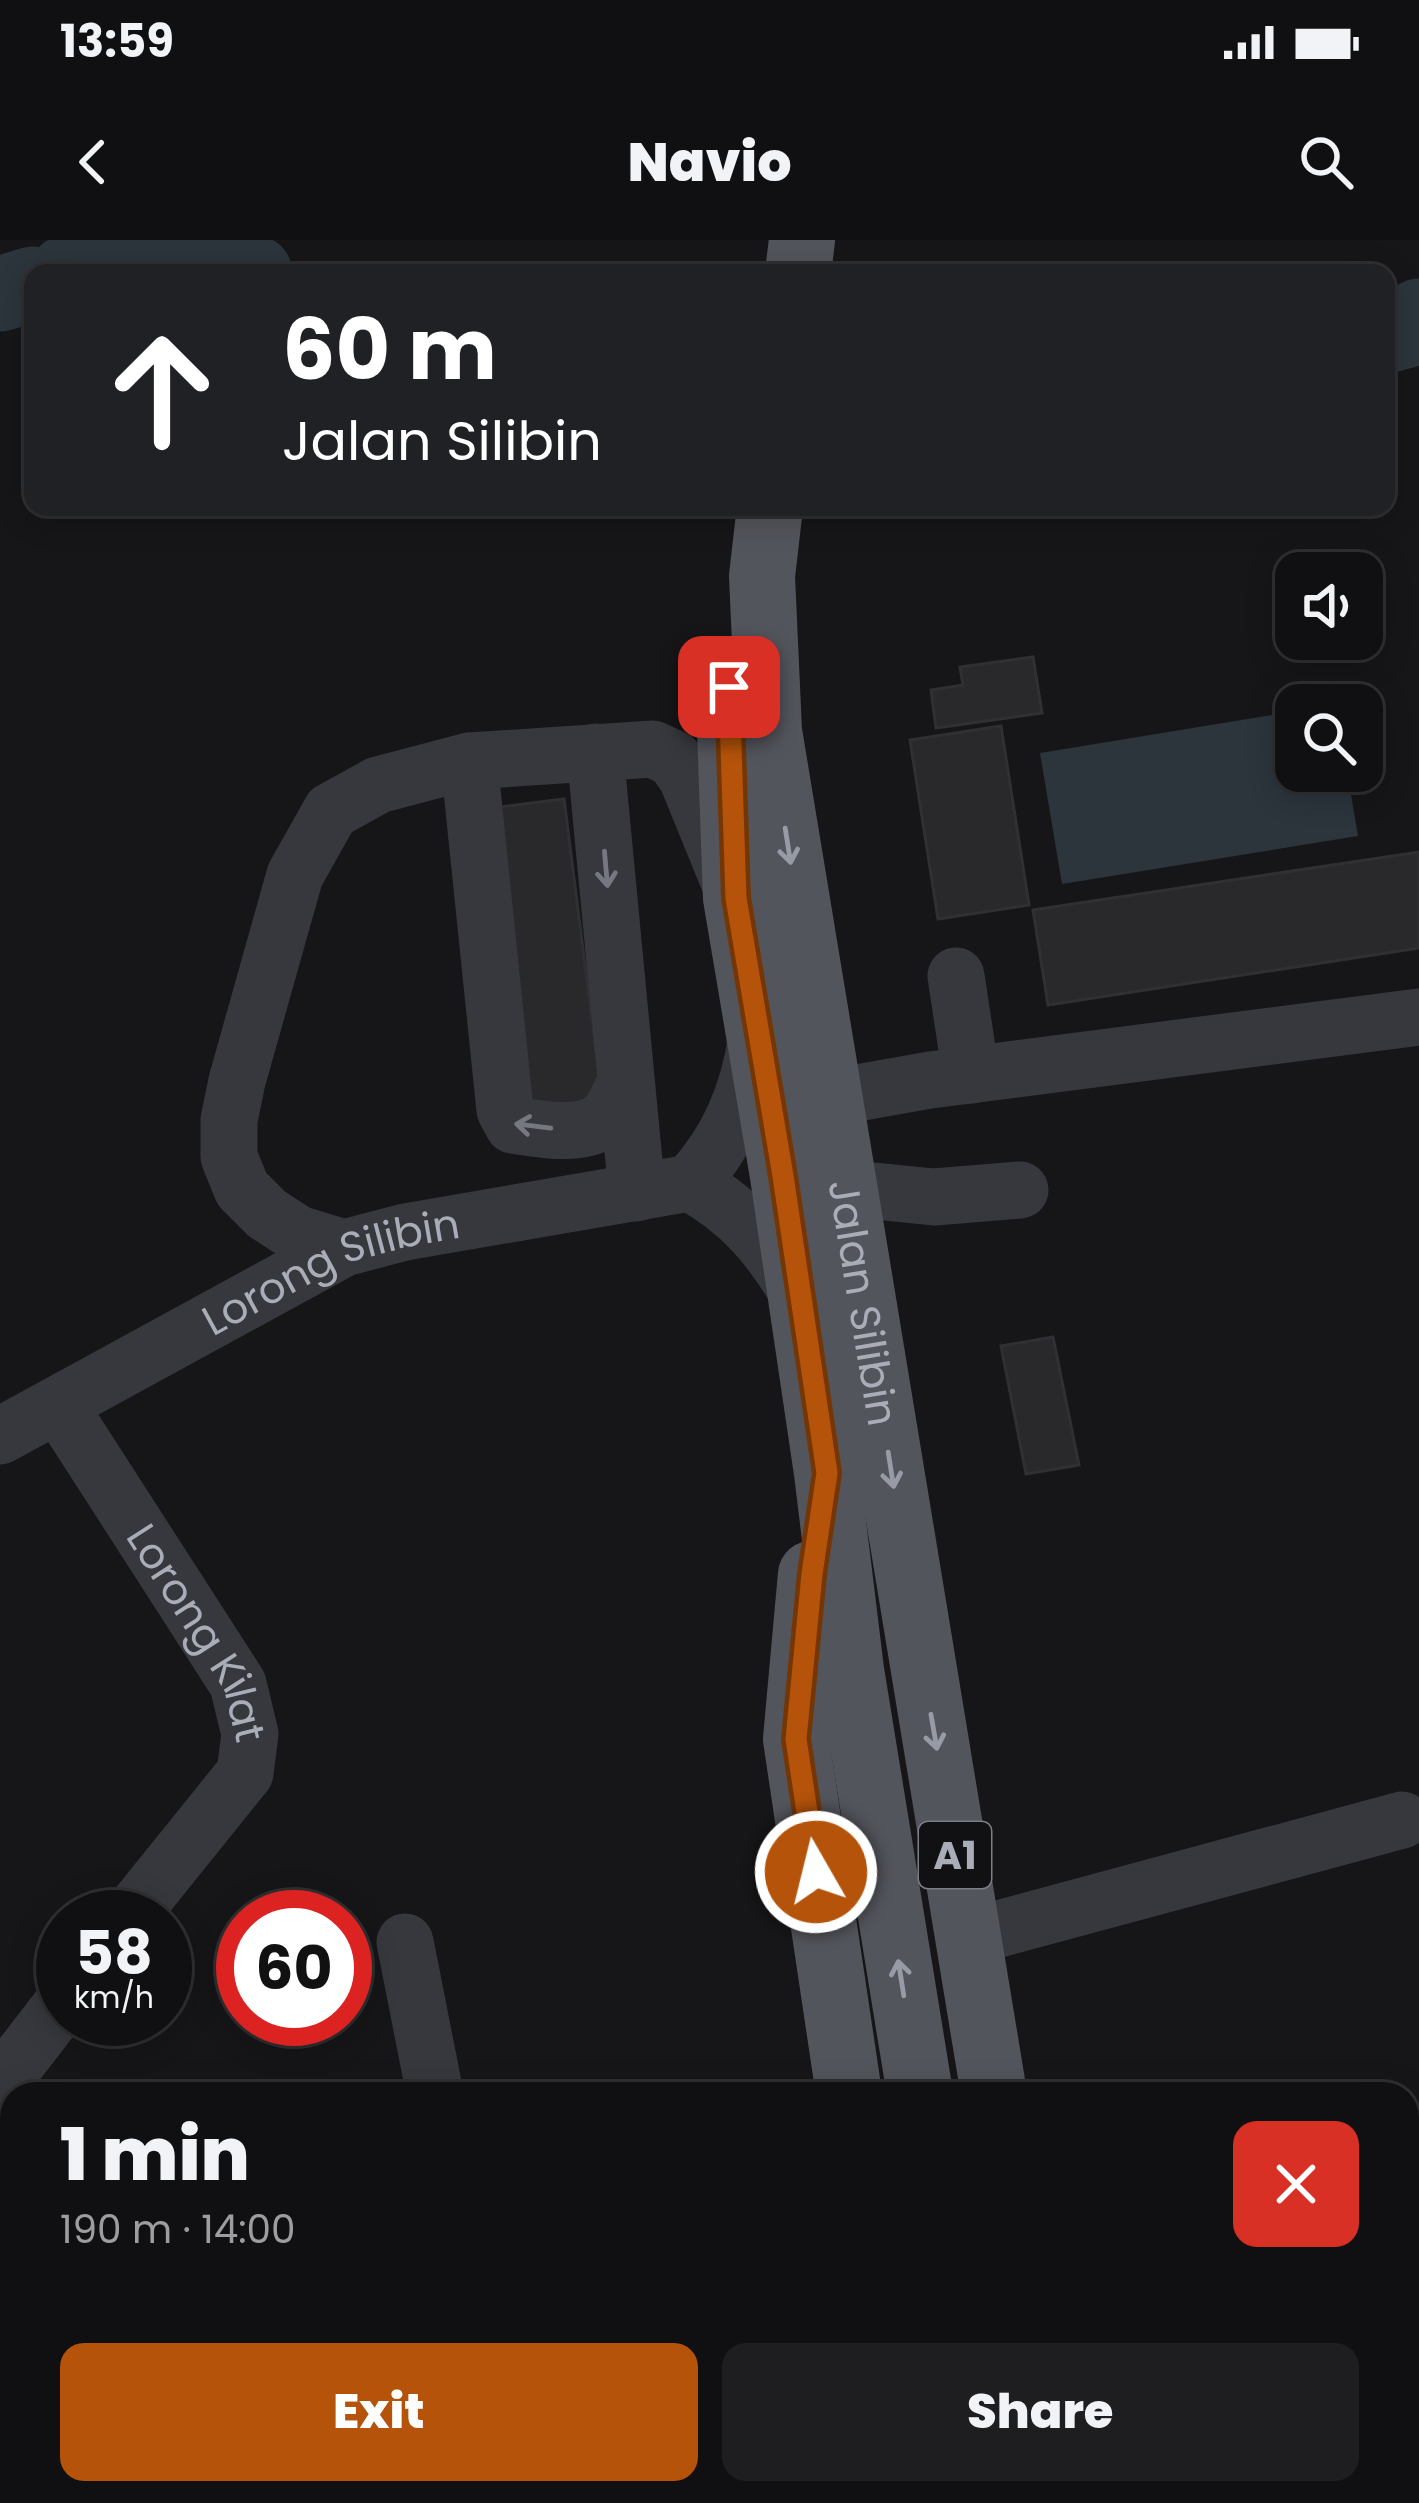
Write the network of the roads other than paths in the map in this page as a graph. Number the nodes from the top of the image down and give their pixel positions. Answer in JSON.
{"nodes":[{"id":1,"x":737,"y":516,"type":"edge"},
{"id":2,"x":767,"y":516,"type":"edge"},
{"id":3,"x":744,"y":589,"type":"junction"},
{"id":4,"x":595,"y":752,"type":"junction"},
{"id":5,"x":469,"y":761,"type":"junction"},
{"id":6,"x":736,"y":898,"type":"junction"},
{"id":7,"x":956,"y":976,"type":"dead end"},
{"id":8,"x":1419,"y":1017,"type":"edge"},
{"id":9,"x":758,"y":1028,"type":"junction"},
{"id":10,"x":971,"y":1075,"type":"junction"},
{"id":11,"x":626,"y":1082,"type":"junction"},
{"id":12,"x":829,"y":1098,"type":"junction"},
{"id":13,"x":663,"y":1188,"type":"junction"},
{"id":14,"x":844,"y":1189,"type":"junction"},
{"id":15,"x":1020,"y":1190,"type":"dead end"},
{"id":16,"x":344,"y":1248,"type":"junction"},
{"id":17,"x":801,"y":1298,"type":"junction"},
{"id":18,"x":58,"y":1406,"type":"junction"},
{"id":19,"x":0,"y":1436,"type":"edge"},
{"id":20,"x":827,"y":1473,"type":"junction"},
{"id":21,"x":1402,"y":1820,"type":"dead end"},
{"id":22,"x":151,"y":1890,"type":"edge"},
{"id":23,"x":405,"y":1942,"type":"dead end"},
{"id":24,"x":972,"y":1955,"type":"junction"},
{"id":25,"x":36,"y":2038,"type":"edge"},
{"id":26,"x":2,"y":2082,"type":"edge"},
{"id":27,"x":432,"y":2082,"type":"edge"},
{"id":28,"x":847,"y":2082,"type":"edge"},
{"id":29,"x":918,"y":2082,"type":"edge"},
{"id":30,"x":958,"y":2082,"type":"edge"},
{"id":31,"x":992,"y":2082,"type":"edge"}],
"edges":[{"from":1,"to":3,"type":"main road","name":"Jalan Silibin","number":"A1"},
{"from":2,"to":3,"type":"main road","name":"Jalan Silibin","number":"A1"},
{"from":3,"to":6,"type":"main road","name":"Jalan Silibin","number":"A1"},
{"from":3,"to":12,"type":"main road","name":"Jalan Silibin","number":"A1","one_way":true},
{"from":4,"to":5,"type":"street"},
{"from":4,"to":6,"type":"street"},
{"from":4,"to":11,"type":"street","one_way":true},
{"from":11,"to":5,"type":"street","one_way":true},
{"from":5,"to":16,"type":"street"},
{"from":6,"to":9,"type":"main road","name":"Jalan Silibin","number":"A1"},
{"from":7,"to":10,"type":"street"},
{"from":8,"to":10,"type":"street"},
{"from":9,"to":13,"type":"street"},
{"from":9,"to":17,"type":"main road","name":"Jalan Silibin","number":"A1"},
{"from":10,"to":12,"type":"street"},
{"from":11,"to":13,"type":"street"},
{"from":12,"to":14,"type":"main road","name":"Jalan Silibin","number":"A1"},
{"from":13,"to":16,"type":"street","name":"Lorong Silibin"},
{"from":13,"to":17,"type":"street"},
{"from":14,"to":15,"type":"street"},
{"from":14,"to":17,"type":"main road"},
{"from":14,"to":24,"type":"main road","name":"Jalan Silibin","number":"A1","one_way":true},
{"from":16,"to":18,"type":"street","name":"Lorong Silibin"},
{"from":17,"to":20,"type":"main road","name":"Jalan Silibin","number":"A1"},
{"from":18,"to":19,"type":"street","name":"Lorong Silibin"},
{"from":18,"to":22,"type":"street","name":"Lorong Kilat"},
{"from":20,"to":28,"type":"main road"},
{"from":29,"to":20,"type":"main road","name":"Jalan Silibin","number":"A1","one_way":true},
{"from":21,"to":24,"type":"street"},
{"from":23,"to":27,"type":"street"},
{"from":24,"to":30,"type":"main road"},
{"from":24,"to":31,"type":"main road","name":"Jalan Silibin","number":"A1"},
{"from":25,"to":26,"type":"street"}]}
